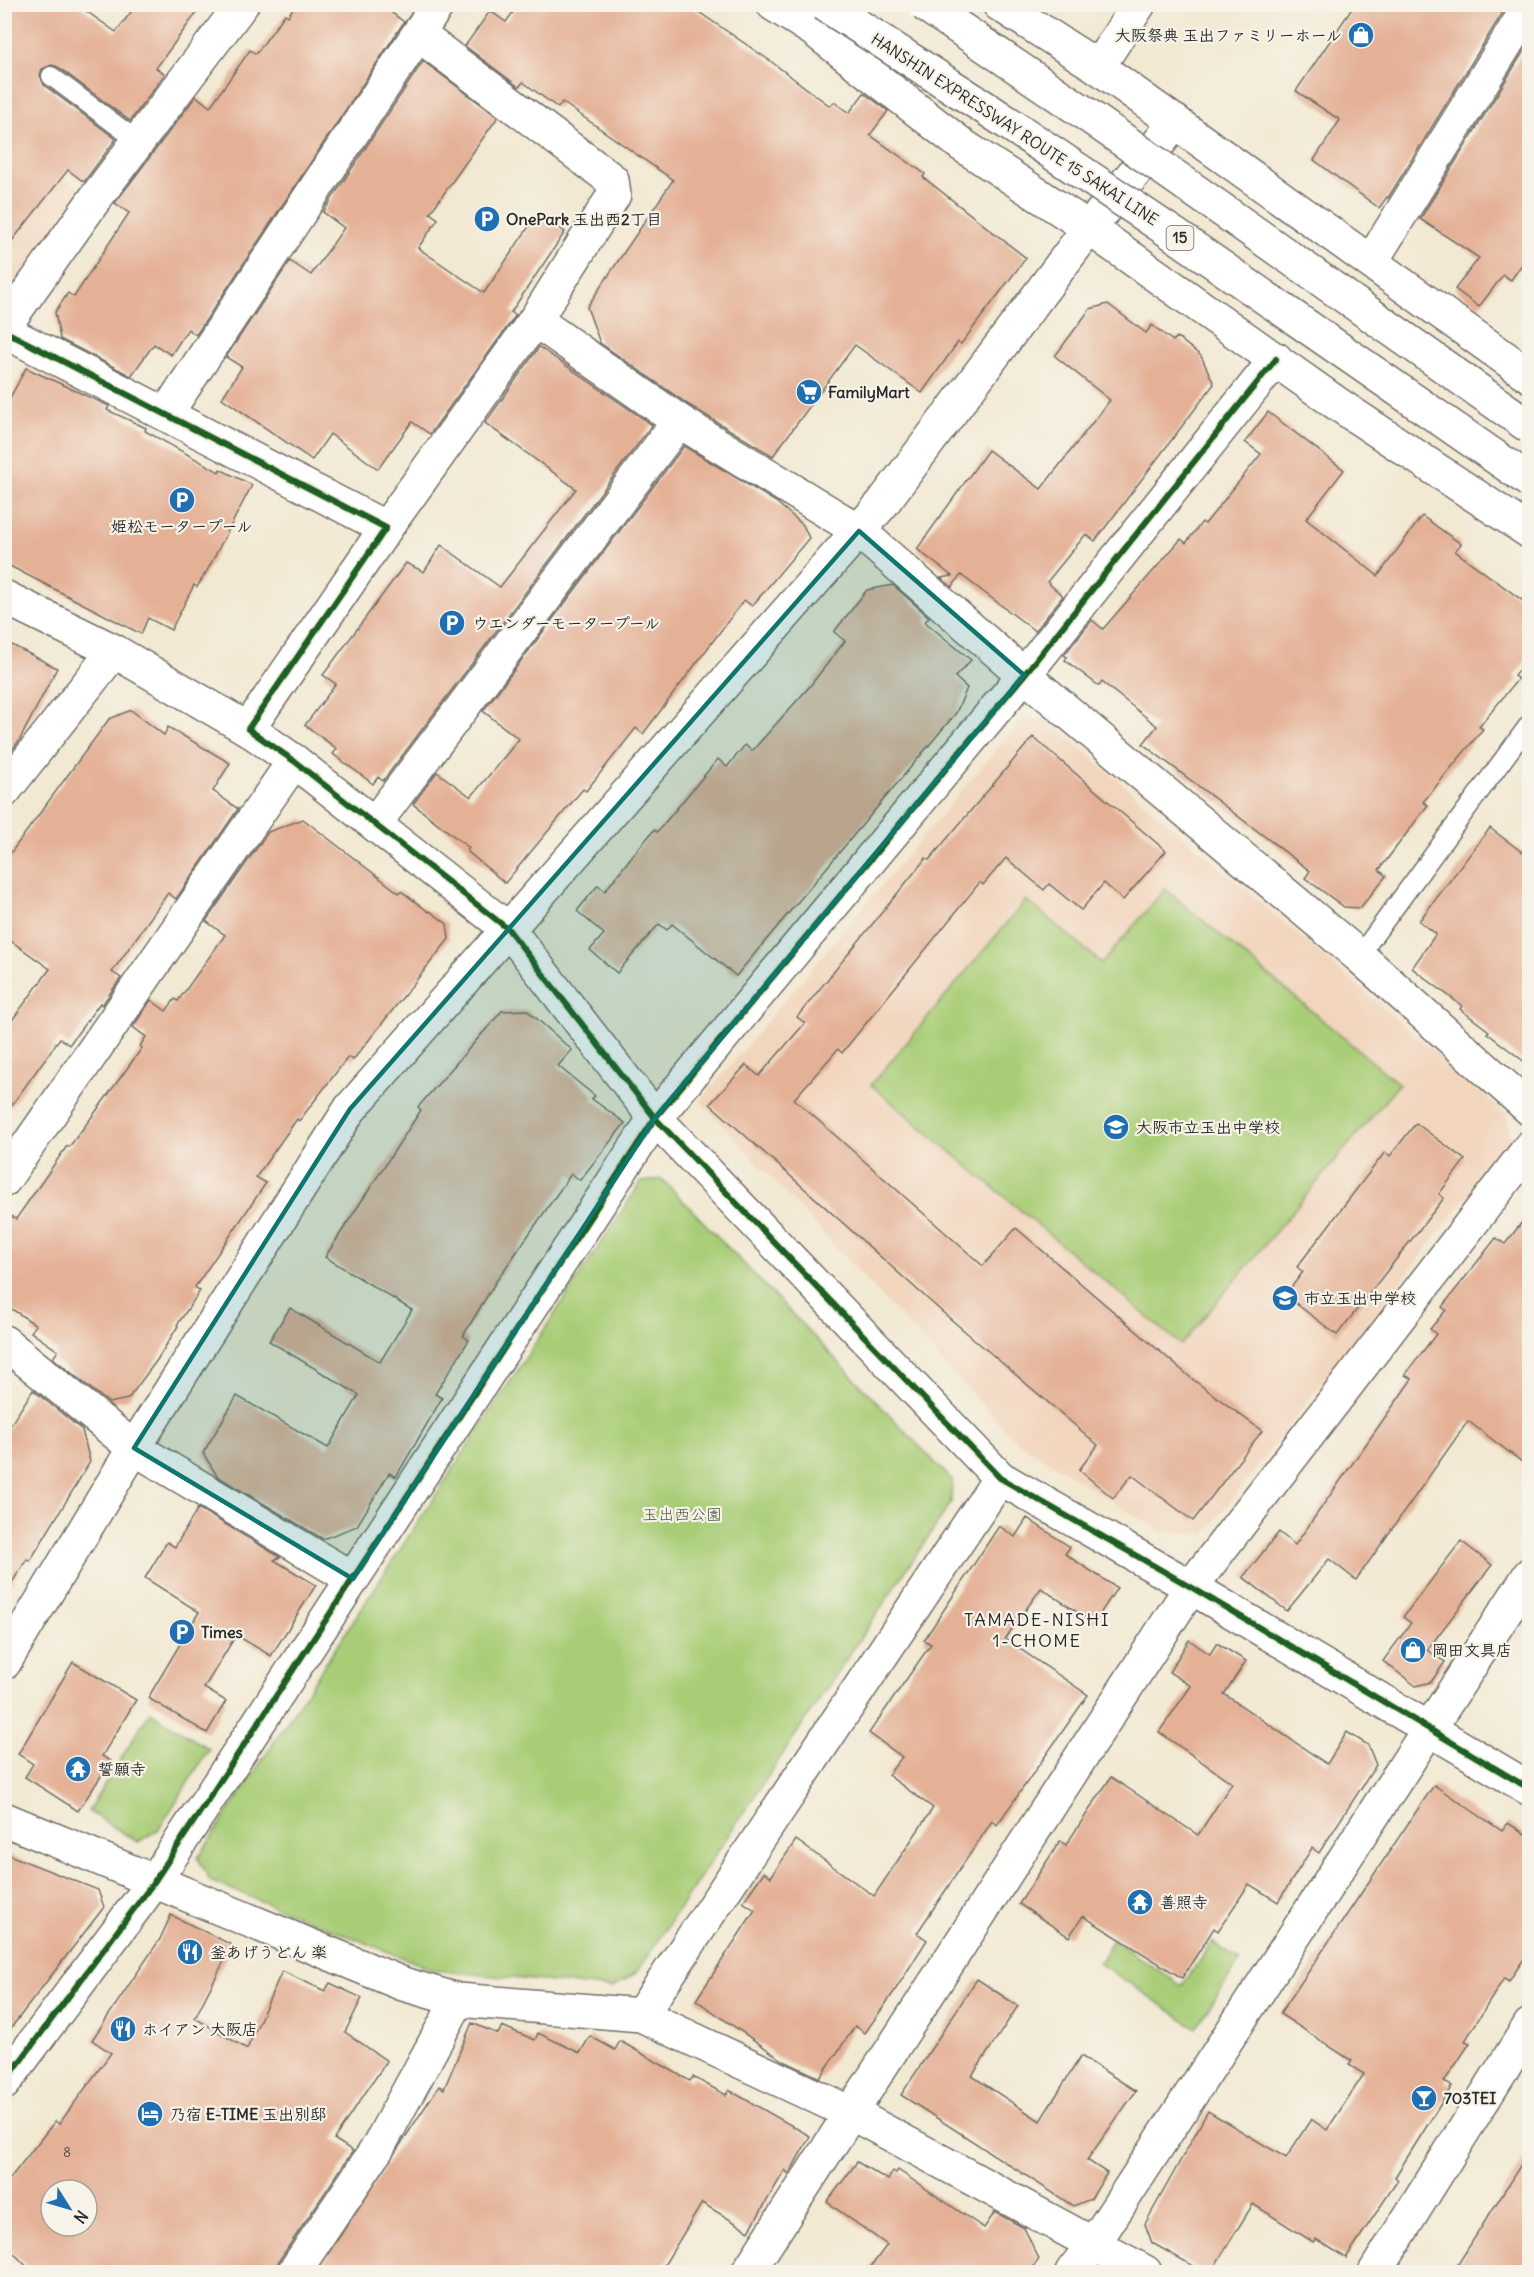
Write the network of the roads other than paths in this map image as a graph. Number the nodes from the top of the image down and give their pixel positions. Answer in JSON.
{"nodes":[{"id":1,"x":242,"y":4,"type":"edge"},
{"id":2,"x":438,"y":4,"type":"edge"},
{"id":3,"x":773,"y":4,"type":"edge"},
{"id":4,"x":824,"y":4,"type":"edge"},
{"id":5,"x":924,"y":4,"type":"edge"},
{"id":6,"x":999,"y":4,"type":"edge"},
{"id":7,"x":1139,"y":4,"type":"edge"},
{"id":8,"x":1530,"y":6,"type":"edge"},
{"id":9,"x":419,"y":35,"type":"junction"},
{"id":10,"x":1098,"y":67,"type":"junction"},
{"id":11,"x":51,"y":76,"type":"dead end"},
{"id":12,"x":1176,"y":122,"type":"junction"},
{"id":13,"x":139,"y":142,"type":"junction"},
{"id":14,"x":1089,"y":228,"type":"junction"},
{"id":15,"x":1371,"y":262,"type":"junction"},
{"id":16,"x":535,"y":320,"type":"junction"},
{"id":17,"x":4,"y":329,"type":"edge"},
{"id":18,"x":1276,"y":359,"type":"junction"},
{"id":19,"x":1530,"y":376,"type":"edge"},
{"id":20,"x":166,"y":414,"type":"junction"},
{"id":21,"x":679,"y":421,"type":"junction"},
{"id":22,"x":1530,"y":427,"type":"edge"},
{"id":23,"x":1530,"y":481,"type":"edge"},
{"id":24,"x":386,"y":528,"type":"junction"},
{"id":25,"x":859,"y":531,"type":"junction"},
{"id":26,"x":1530,"y":532,"type":"edge"},
{"id":27,"x":4,"y":597,"type":"edge"},
{"id":28,"x":114,"y":651,"type":"junction"},
{"id":29,"x":1024,"y":675,"type":"junction"},
{"id":30,"x":1530,"y":723,"type":"edge"},
{"id":31,"x":248,"y":729,"type":"junction"},
{"id":32,"x":294,"y":761,"type":"junction"},
{"id":33,"x":4,"y":791,"type":"edge"},
{"id":34,"x":375,"y":823,"type":"junction"},
{"id":35,"x":508,"y":929,"type":"junction"},
{"id":36,"x":1359,"y":956,"type":"junction"},
{"id":37,"x":1530,"y":1109,"type":"edge"},
{"id":38,"x":655,"y":1118,"type":"junction"},
{"id":39,"x":1530,"y":1147,"type":"edge"},
{"id":40,"x":4,"y":1180,"type":"edge"},
{"id":41,"x":4,"y":1342,"type":"edge"},
{"id":42,"x":134,"y":1448,"type":"junction"},
{"id":43,"x":1000,"y":1478,"type":"junction"},
{"id":44,"x":1530,"y":1574,"type":"edge"},
{"id":45,"x":353,"y":1579,"type":"junction"},
{"id":46,"x":1191,"y":1587,"type":"junction"},
{"id":47,"x":4,"y":1663,"type":"edge"},
{"id":48,"x":1428,"y":1728,"type":"junction"},
{"id":49,"x":1530,"y":1789,"type":"edge"},
{"id":50,"x":4,"y":1819,"type":"edge"},
{"id":51,"x":154,"y":1882,"type":"junction"},
{"id":52,"x":458,"y":2000,"type":"junction"},
{"id":53,"x":641,"y":2015,"type":"junction"},
{"id":54,"x":1530,"y":2025,"type":"edge"},
{"id":55,"x":4,"y":2083,"type":"edge"},
{"id":56,"x":853,"y":2114,"type":"junction"},
{"id":57,"x":1093,"y":2245,"type":"junction"},
{"id":58,"x":294,"y":2272,"type":"edge"},
{"id":59,"x":748,"y":2272,"type":"edge"},
{"id":60,"x":1072,"y":2272,"type":"edge"},
{"id":61,"x":1145,"y":2272,"type":"edge"},
{"id":62,"x":1375,"y":2272,"type":"edge"}],
"edges":[{"from":1,"to":13,"type":"main road"},
{"from":2,"to":9,"type":"main road"},
{"from":3,"to":14,"type":"main road"},
{"from":4,"to":23,"type":"main road","name":"HANSHIN EXPRESSWAY ROUTE 15 SAKAI LINE","number":"15","bridge":true},
{"from":5,"to":22,"type":"main road","bridge":true},
{"from":6,"to":10,"type":"main road"},
{"from":7,"to":10,"type":"main road"},
{"from":8,"to":15,"type":"main road"},
{"from":9,"to":16,"type":"main road"},
{"from":9,"to":20,"type":"main road"},
{"from":10,"to":12,"type":"main road"},
{"from":11,"to":13,"type":"lane"},
{"from":12,"to":14,"type":"main road"},
{"from":12,"to":15,"type":"main road"},
{"from":13,"to":17,"type":"main road"},
{"from":14,"to":18,"type":"main road"},
{"from":14,"to":25,"type":"main road"},
{"from":15,"to":19,"type":"main road"},
{"from":16,"to":21,"type":"main road"},
{"from":16,"to":24,"type":"main road"},
{"from":17,"to":20,"type":"main road"},
{"from":18,"to":26,"type":"main road"},
{"from":18,"to":29,"type":"main road"},
{"from":20,"to":24,"type":"main road"},
{"from":21,"to":25,"type":"main road"},
{"from":21,"to":34,"type":"main road"},
{"from":24,"to":31,"type":"main road"},
{"from":25,"to":29,"type":"main road"},
{"from":25,"to":35,"type":"main road"},
{"from":27,"to":28,"type":"main road"},
{"from":28,"to":31,"type":"main road"},
{"from":28,"to":33,"type":"main road"},
{"from":29,"to":36,"type":"main road"},
{"from":29,"to":38,"type":"main road"},
{"from":30,"to":36,"type":"lane"},
{"from":31,"to":32,"type":"main road"},
{"from":32,"to":34,"type":"main road"},
{"from":32,"to":40,"type":"main road"},
{"from":34,"to":35,"type":"main road"},
{"from":35,"to":38,"type":"main road"},
{"from":35,"to":42,"type":"main road"},
{"from":36,"to":37,"type":"main road"},
{"from":38,"to":43,"type":"main road"},
{"from":38,"to":45,"type":"main road"},
{"from":39,"to":46,"type":"main road"},
{"from":41,"to":42,"type":"main road"},
{"from":42,"to":45,"type":"main road"},
{"from":42,"to":47,"type":"main road"},
{"from":43,"to":46,"type":"main road"},
{"from":43,"to":53,"type":"main road"},
{"from":44,"to":48,"type":"main road"},
{"from":45,"to":51,"type":"main road"},
{"from":46,"to":48,"type":"main road"},
{"from":46,"to":56,"type":"main road"},
{"from":48,"to":49,"type":"main road"},
{"from":48,"to":57,"type":"main road"},
{"from":50,"to":51,"type":"main road"},
{"from":51,"to":52,"type":"main road"},
{"from":51,"to":55,"type":"main road"},
{"from":52,"to":53,"type":"main road"},
{"from":52,"to":58,"type":"main road"},
{"from":53,"to":56,"type":"main road"},
{"from":54,"to":62,"type":"main road"},
{"from":56,"to":57,"type":"main road"},
{"from":56,"to":59,"type":"main road"},
{"from":57,"to":60,"type":"main road"},
{"from":57,"to":61,"type":"main road"}]}
